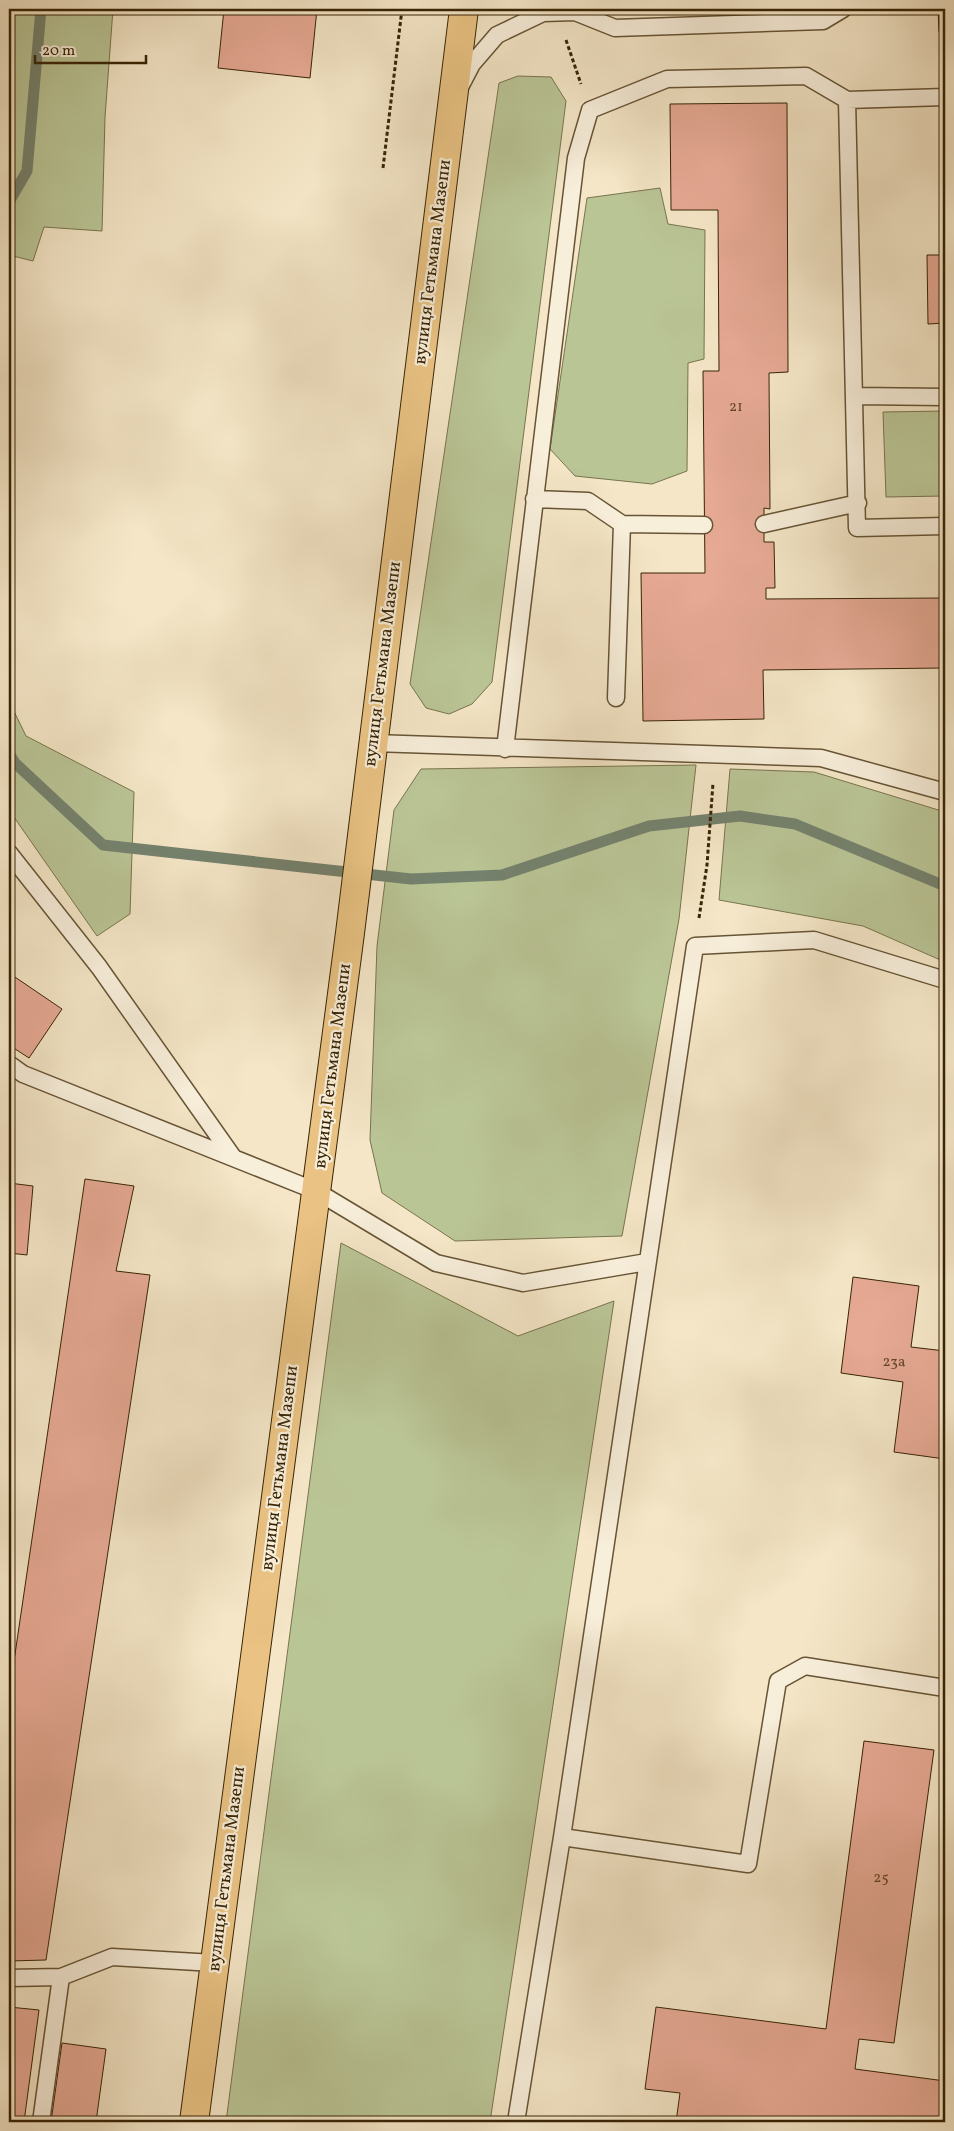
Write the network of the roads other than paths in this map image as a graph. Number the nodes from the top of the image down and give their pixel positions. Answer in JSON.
{"nodes":[{"id":1,"x":464,"y":9,"type":"edge"},
{"id":2,"x":843,"y":9,"type":"edge"},
{"id":3,"x":576,"y":10,"type":"edge"},
{"id":4,"x":945,"y":97,"type":"edge"},
{"id":5,"x":452,"y":100,"type":"junction"},
{"id":6,"x":847,"y":100,"type":"junction"},
{"id":7,"x":855,"y":396,"type":"junction"},
{"id":8,"x":945,"y":397,"type":"edge"},
{"id":9,"x":534,"y":499,"type":"junction"},
{"id":10,"x":858,"y":503,"type":"junction"},
{"id":11,"x":622,"y":524,"type":"junction"},
{"id":12,"x":764,"y":524,"type":"dead end"},
{"id":13,"x":704,"y":525,"type":"dead end"},
{"id":14,"x":945,"y":526,"type":"edge"},
{"id":15,"x":616,"y":698,"type":"dead end"},
{"id":16,"x":373,"y":743,"type":"junction"},
{"id":17,"x":505,"y":749,"type":"junction"},
{"id":18,"x":945,"y":792,"type":"edge"},
{"id":19,"x":9,"y":854,"type":"edge"},
{"id":20,"x":945,"y":980,"type":"edge"},
{"id":21,"x":9,"y":1064,"type":"edge"},
{"id":22,"x":233,"y":1158,"type":"junction"},
{"id":23,"x":316,"y":1192,"type":"junction"},
{"id":24,"x":647,"y":1262,"type":"junction"},
{"id":25,"x":945,"y":1688,"type":"edge"},
{"id":26,"x":562,"y":1836,"type":"junction"},
{"id":27,"x":214,"y":1964,"type":"junction"},
{"id":28,"x":61,"y":1977,"type":"junction"},
{"id":29,"x":9,"y":1978,"type":"edge"},
{"id":30,"x":41,"y":2122,"type":"edge"},
{"id":31,"x":194,"y":2122,"type":"edge"},
{"id":32,"x":516,"y":2122,"type":"edge"}],
"edges":[{"from":1,"to":5,"type":"highway","name":"вулиця Гетьмана Мазепи"},
{"from":2,"to":3,"type":"lane"},
{"from":3,"to":5,"type":"lane"},
{"from":4,"to":6,"type":"lane"},
{"from":5,"to":16,"type":"highway","name":"вулиця Гетьмана Мазепи"},
{"from":6,"to":7,"type":"lane"},
{"from":6,"to":9,"type":"lane"},
{"from":7,"to":8,"type":"lane"},
{"from":7,"to":10,"type":"lane"},
{"from":9,"to":11,"type":"lane"},
{"from":9,"to":17,"type":"lane"},
{"from":10,"to":12,"type":"lane"},
{"from":10,"to":14,"type":"lane"},
{"from":11,"to":13,"type":"lane"},
{"from":11,"to":15,"type":"lane"},
{"from":16,"to":17,"type":"lane"},
{"from":16,"to":23,"type":"highway","name":"вулиця Гетьмана Мазепи"},
{"from":17,"to":18,"type":"lane"},
{"from":19,"to":22,"type":"lane"},
{"from":20,"to":24,"type":"lane"},
{"from":21,"to":22,"type":"lane"},
{"from":22,"to":23,"type":"lane"},
{"from":23,"to":24,"type":"lane"},
{"from":23,"to":27,"type":"highway","name":"вулиця Гетьмана Мазепи"},
{"from":24,"to":26,"type":"lane"},
{"from":25,"to":26,"type":"lane"},
{"from":26,"to":32,"type":"lane"},
{"from":27,"to":28,"type":"lane"},
{"from":27,"to":31,"type":"highway","name":"вулиця Гетьмана Мазепи"},
{"from":28,"to":29,"type":"lane"},
{"from":28,"to":30,"type":"lane"}]}
